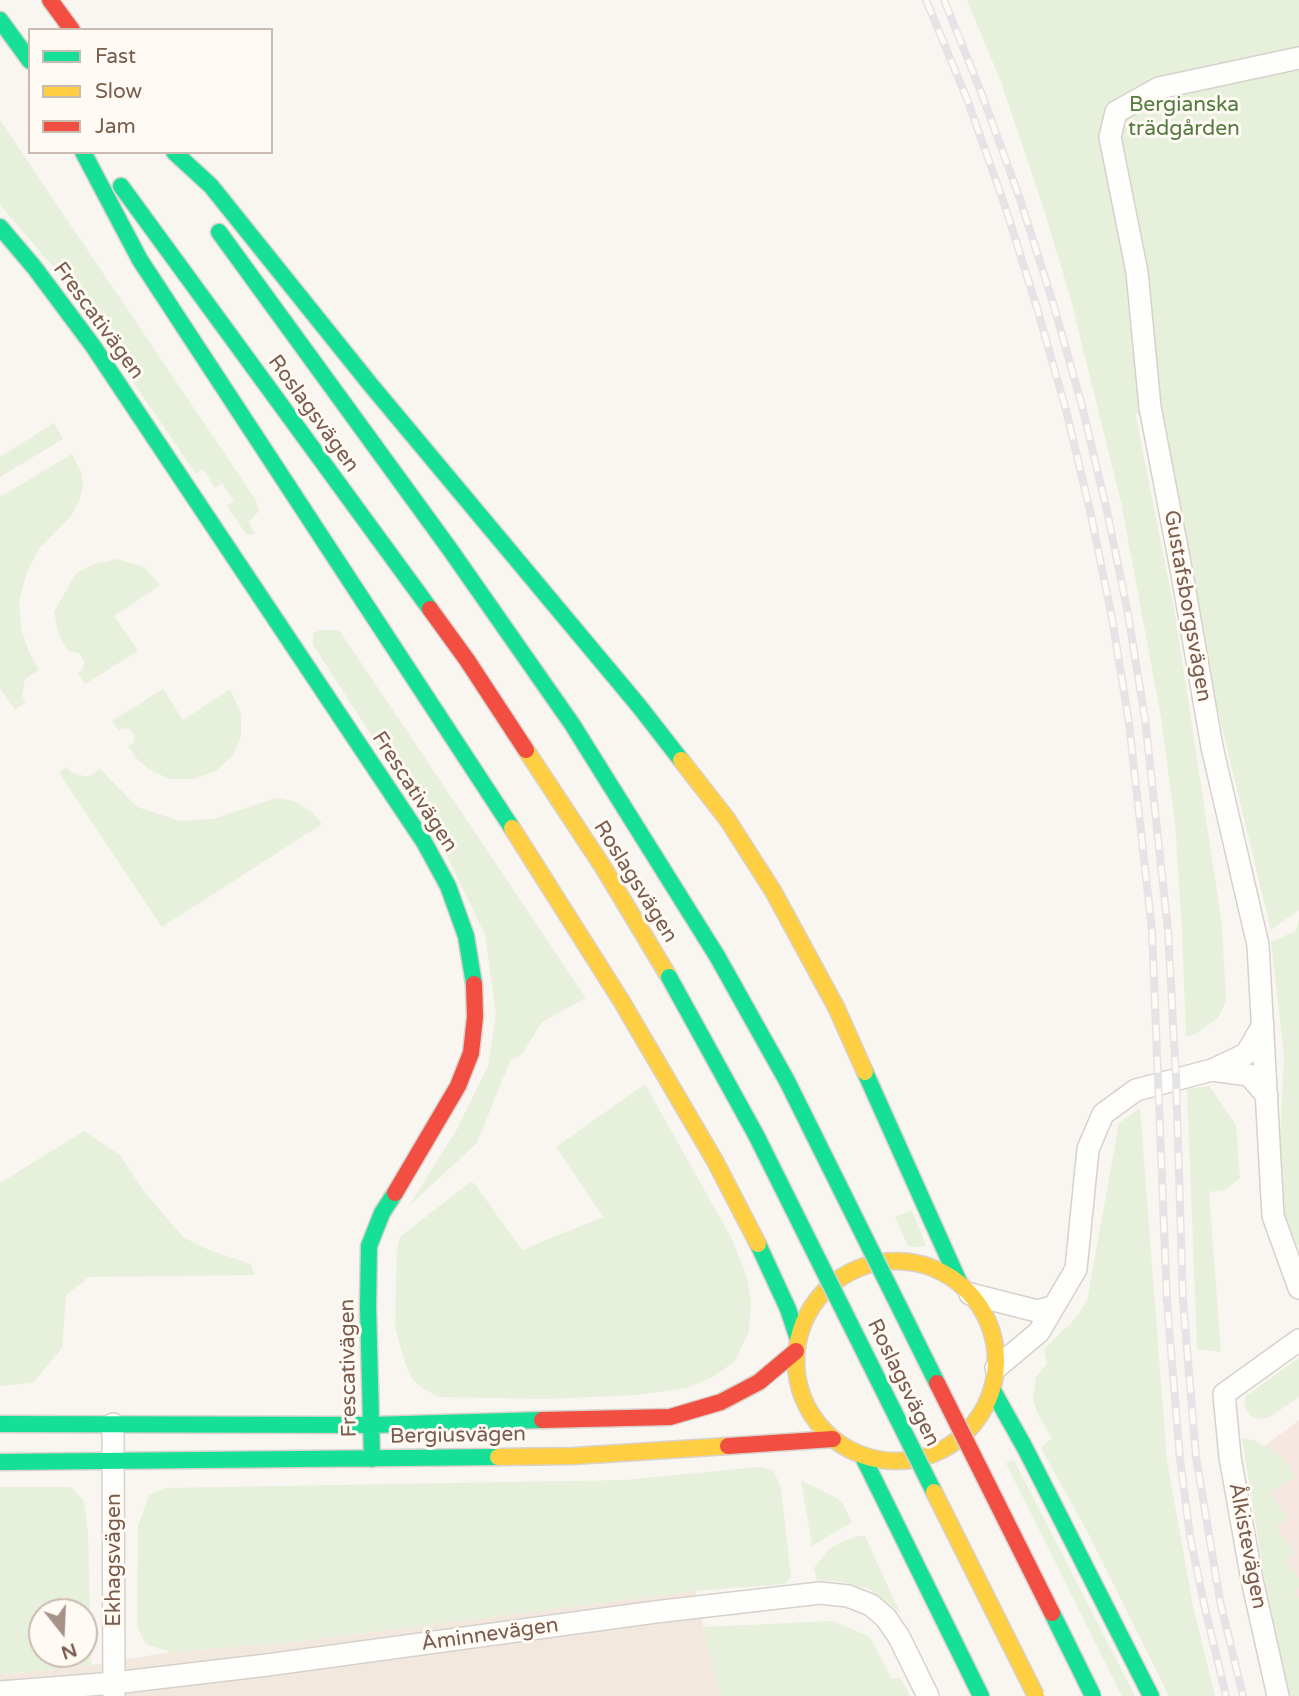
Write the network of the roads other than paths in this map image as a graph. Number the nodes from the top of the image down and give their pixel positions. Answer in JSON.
{"nodes":[{"id":1,"x":50,"y":0,"type":"edge"},
{"id":2,"x":0,"y":20,"type":"edge"},
{"id":3,"x":71,"y":28,"type":"edge"},
{"id":4,"x":28,"y":58,"type":"edge"},
{"id":5,"x":1299,"y":58,"type":"edge"},
{"id":6,"x":84,"y":154,"type":"edge"},
{"id":7,"x":97,"y":154,"type":"edge"},
{"id":8,"x":162,"y":154,"type":"edge"},
{"id":9,"x":176,"y":154,"type":"edge"},
{"id":10,"x":186,"y":186,"type":"dead end"},
{"id":11,"x":210,"y":220,"type":"dead end"},
{"id":12,"x":0,"y":227,"type":"edge"},
{"id":13,"x":1263,"y":1025,"type":"junction"},
{"id":14,"x":1212,"y":1070,"type":"junction"},
{"id":15,"x":1267,"y":1096,"type":"junction"},
{"id":16,"x":1299,"y":1288,"type":"edge"},
{"id":17,"x":965,"y":1289,"type":"junction"},
{"id":18,"x":1053,"y":1307,"type":"junction"},
{"id":19,"x":1299,"y":1340,"type":"edge"},
{"id":20,"x":797,"y":1345,"type":"junction"},
{"id":21,"x":996,"y":1368,"type":"junction"},
{"id":22,"x":992,"y":1389,"type":"junction"},
{"id":23,"x":0,"y":1424,"type":"edge"},
{"id":24,"x":113,"y":1424,"type":"junction"},
{"id":25,"x":372,"y":1425,"type":"junction"},
{"id":26,"x":833,"y":1439,"type":"junction"},
{"id":27,"x":862,"y":1455,"type":"junction"},
{"id":28,"x":372,"y":1459,"type":"junction"},
{"id":29,"x":0,"y":1462,"type":"edge"},
{"id":30,"x":114,"y":1462,"type":"junction"},
{"id":31,"x":114,"y":1690,"type":"edge"},
{"id":32,"x":0,"y":1692,"type":"edge"},
{"id":33,"x":928,"y":1696,"type":"edge"},
{"id":34,"x":981,"y":1696,"type":"edge"},
{"id":35,"x":1035,"y":1696,"type":"edge"},
{"id":36,"x":1093,"y":1696,"type":"edge"},
{"id":37,"x":1151,"y":1696,"type":"edge"},
{"id":38,"x":1278,"y":1696,"type":"edge"}],
"edges":[{"from":1,"to":3,"type":"main road"},
{"from":2,"to":4,"type":"main road"},
{"from":5,"to":13,"type":"street","name":"Gustafsborgsvägen"},
{"from":6,"to":20,"type":"main road"},
{"from":7,"to":35,"type":"main road","name":"Roslagsvägen","bridge":true},
{"from":8,"to":10,"type":"main road"},
{"from":9,"to":17,"type":"main road"},
{"from":11,"to":36,"type":"main road","name":"Roslagsvägen","bridge":true},
{"from":12,"to":25,"type":"main road","name":"Frescativägen"},
{"from":13,"to":14,"type":"street"},
{"from":13,"to":15,"type":"street","name":"Gustafsborgsvägen"},
{"from":14,"to":15,"type":"street"},
{"from":14,"to":18,"type":"street"},
{"from":15,"to":16,"type":"street","name":"Gustafsborgsvägen"},
{"from":17,"to":18,"type":"street"},
{"from":17,"to":20,"type":"main road"},
{"from":17,"to":21,"type":"main road"},
{"from":18,"to":21,"type":"street"},
{"from":19,"to":38,"type":"street","name":"Ålkistevägen"},
{"from":20,"to":25,"type":"main road","name":"Bergiusvägen"},
{"from":20,"to":26,"type":"main road"},
{"from":21,"to":22,"type":"main road"},
{"from":22,"to":27,"type":"main road"},
{"from":22,"to":37,"type":"main road"},
{"from":23,"to":24,"type":"main road","name":"Bergiusvägen"},
{"from":24,"to":25,"type":"main road","name":"Bergiusvägen"},
{"from":24,"to":30,"type":"street","name":"Ekhagsvägen"},
{"from":25,"to":28,"type":"main road","name":"Frescativägen"},
{"from":26,"to":27,"type":"main road"},
{"from":26,"to":28,"type":"main road","name":"Bergiusvägen"},
{"from":27,"to":34,"type":"main road"},
{"from":28,"to":30,"type":"main road","name":"Bergiusvägen"},
{"from":29,"to":30,"type":"main road","name":"Bergiusvägen"},
{"from":30,"to":31,"type":"street","name":"Ekhagsvägen"},
{"from":31,"to":32,"type":"street","name":"Åminnevägen"},
{"from":31,"to":33,"type":"street","name":"Åminnevägen"}]}
